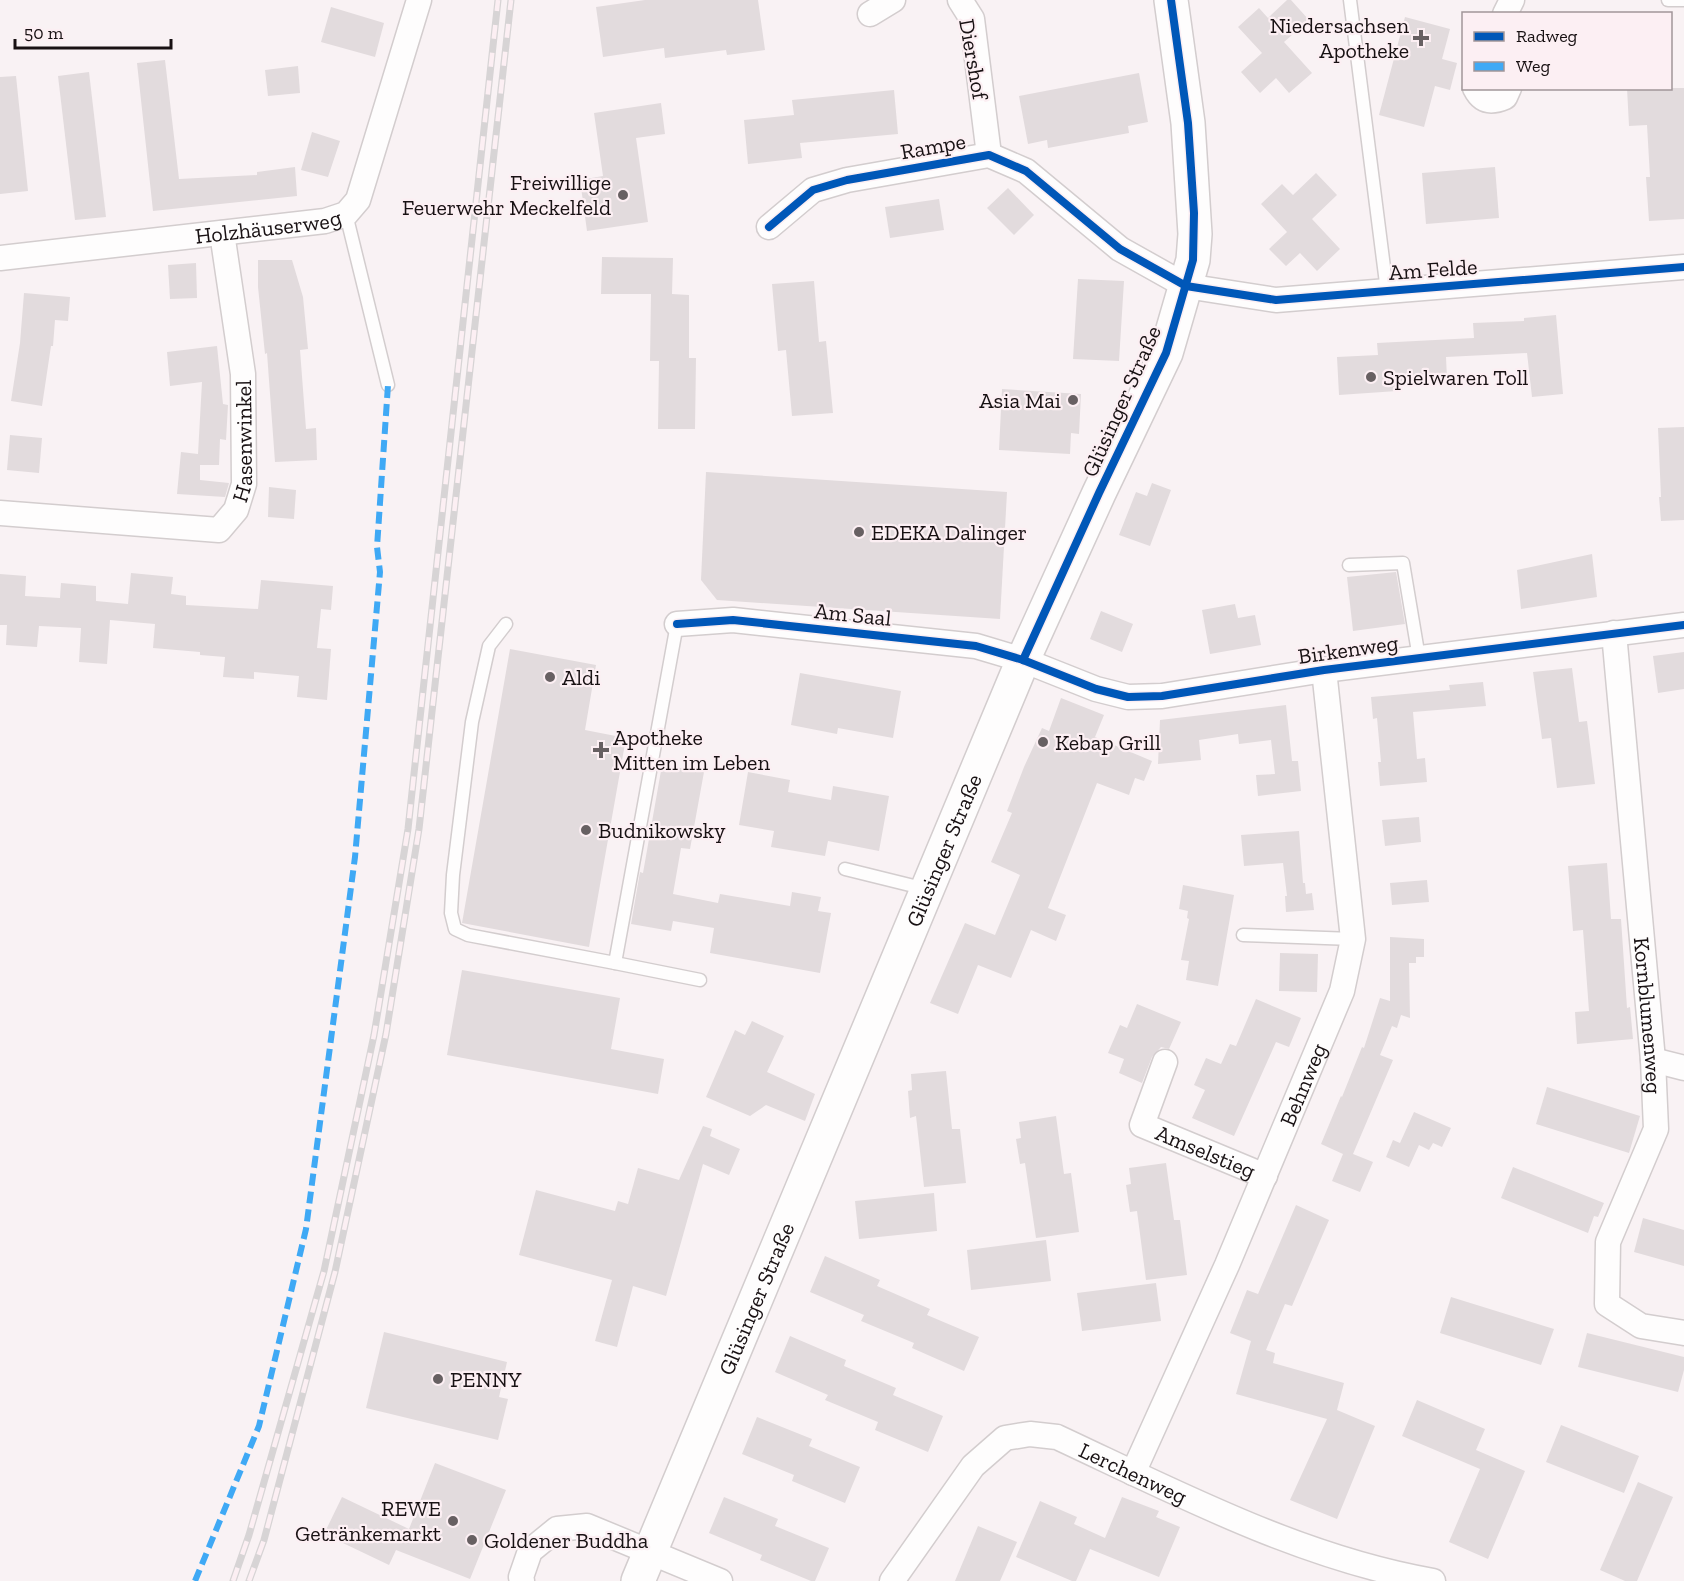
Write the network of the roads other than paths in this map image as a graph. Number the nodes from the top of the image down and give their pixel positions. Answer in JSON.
{"nodes":[{"id":1,"x":419,"y":0,"type":"edge"},
{"id":2,"x":893,"y":0,"type":"edge"},
{"id":3,"x":960,"y":0,"type":"edge"},
{"id":4,"x":1171,"y":0,"type":"edge"},
{"id":5,"x":1350,"y":0,"type":"edge"},
{"id":6,"x":1668,"y":0,"type":"edge"},
{"id":7,"x":1684,"y":0,"type":"edge"},
{"id":8,"x":870,"y":14,"type":"dead end"},
{"id":9,"x":1476,"y":90,"type":"edge"},
{"id":10,"x":1508,"y":90,"type":"edge"},
{"id":11,"x":989,"y":154,"type":"junction"},
{"id":12,"x":346,"y":214,"type":"junction"},
{"id":13,"x":769,"y":227,"type":"dead end"},
{"id":14,"x":222,"y":233,"type":"junction"},
{"id":15,"x":1,"y":264,"type":"edge"},
{"id":16,"x":1684,"y":267,"type":"edge"},
{"id":17,"x":1186,"y":286,"type":"junction"},
{"id":18,"x":1387,"y":291,"type":"junction"},
{"id":19,"x":388,"y":385,"type":"dead end"},
{"id":20,"x":0,"y":513,"type":"edge"},
{"id":21,"x":1349,"y":565,"type":"dead end"},
{"id":22,"x":506,"y":624,"type":"dead end"},
{"id":23,"x":677,"y":624,"type":"joint"},
{"id":24,"x":1684,"y":625,"type":"edge"},
{"id":25,"x":1614,"y":633,"type":"junction"},
{"id":26,"x":1419,"y":658,"type":"junction"},
{"id":27,"x":1023,"y":660,"type":"junction"},
{"id":28,"x":1324,"y":670,"type":"junction"},
{"id":29,"x":845,"y":869,"type":"dead end"},
{"id":30,"x":927,"y":889,"type":"junction"},
{"id":31,"x":1243,"y":935,"type":"dead end"},
{"id":32,"x":1353,"y":939,"type":"junction"},
{"id":33,"x":615,"y":963,"type":"junction"},
{"id":34,"x":700,"y":980,"type":"dead end"},
{"id":35,"x":1653,"y":1060,"type":"junction"},
{"id":36,"x":1165,"y":1062,"type":"dead end"},
{"id":37,"x":1684,"y":1068,"type":"edge"},
{"id":38,"x":1265,"y":1176,"type":"junction"},
{"id":39,"x":1684,"y":1333,"type":"edge"},
{"id":40,"x":1133,"y":1473,"type":"junction"},
{"id":41,"x":651,"y":1551,"type":"junction"},
{"id":42,"x":522,"y":1581,"type":"edge"},
{"id":43,"x":638,"y":1581,"type":"edge"},
{"id":44,"x":720,"y":1581,"type":"edge"},
{"id":45,"x":892,"y":1581,"type":"edge"},
{"id":46,"x":1433,"y":1581,"type":"edge"}],
"edges":[{"from":1,"to":12,"type":"street","name":"Holzhäuserweg"},
{"from":2,"to":8,"type":"street"},
{"from":3,"to":11,"type":"street","name":"Diershof"},
{"from":4,"to":17,"type":"main road","name":"Glüsinger Straße"},
{"from":5,"to":18,"type":"lane"},
{"from":6,"to":7,"type":"lane"},
{"from":9,"to":10,"type":"street"},
{"from":11,"to":13,"type":"street","name":"Rampe"},
{"from":11,"to":17,"type":"street","name":"Rampe"},
{"from":12,"to":14,"type":"street","name":"Holzhäuserweg"},
{"from":12,"to":19,"type":"lane"},
{"from":14,"to":15,"type":"street","name":"Holzhäuserweg"},
{"from":14,"to":20,"type":"street","name":"Hasenwinkel"},
{"from":16,"to":18,"type":"street","name":"Am Felde"},
{"from":17,"to":18,"type":"street","name":"Am Felde"},
{"from":17,"to":27,"type":"main road","name":"Glüsinger Straße"},
{"from":21,"to":26,"type":"lane"},
{"from":22,"to":33,"type":"lane"},
{"from":23,"to":27,"type":"street","name":"Am Saal"},
{"from":23,"to":33,"type":"lane","name":"Am Saal"},
{"from":24,"to":25,"type":"street","name":"Birkenweg"},
{"from":25,"to":26,"type":"street","name":"Birkenweg"},
{"from":25,"to":35,"type":"street","name":"Kornblumenweg"},
{"from":26,"to":28,"type":"street","name":"Birkenweg"},
{"from":27,"to":28,"type":"street","name":"Birkenweg"},
{"from":27,"to":30,"type":"main road","name":"Glüsinger Straße"},
{"from":28,"to":32,"type":"street","name":"Behnweg"},
{"from":29,"to":30,"type":"lane"},
{"from":30,"to":41,"type":"main road","name":"Glüsinger Straße"},
{"from":31,"to":32,"type":"lane"},
{"from":32,"to":38,"type":"street","name":"Behnweg"},
{"from":33,"to":34,"type":"lane"},
{"from":35,"to":37,"type":"street"},
{"from":35,"to":39,"type":"street","name":"Kornblumenweg"},
{"from":36,"to":38,"type":"street","name":"Amselstieg"},
{"from":38,"to":40,"type":"street","name":"Behnweg"},
{"from":40,"to":45,"type":"street","name":"Lerchenweg"},
{"from":40,"to":46,"type":"street","name":"Lerchenweg"},
{"from":41,"to":42,"type":"street"},
{"from":41,"to":43,"type":"main road","name":"Glüsinger Straße"},
{"from":41,"to":44,"type":"street"}]}
